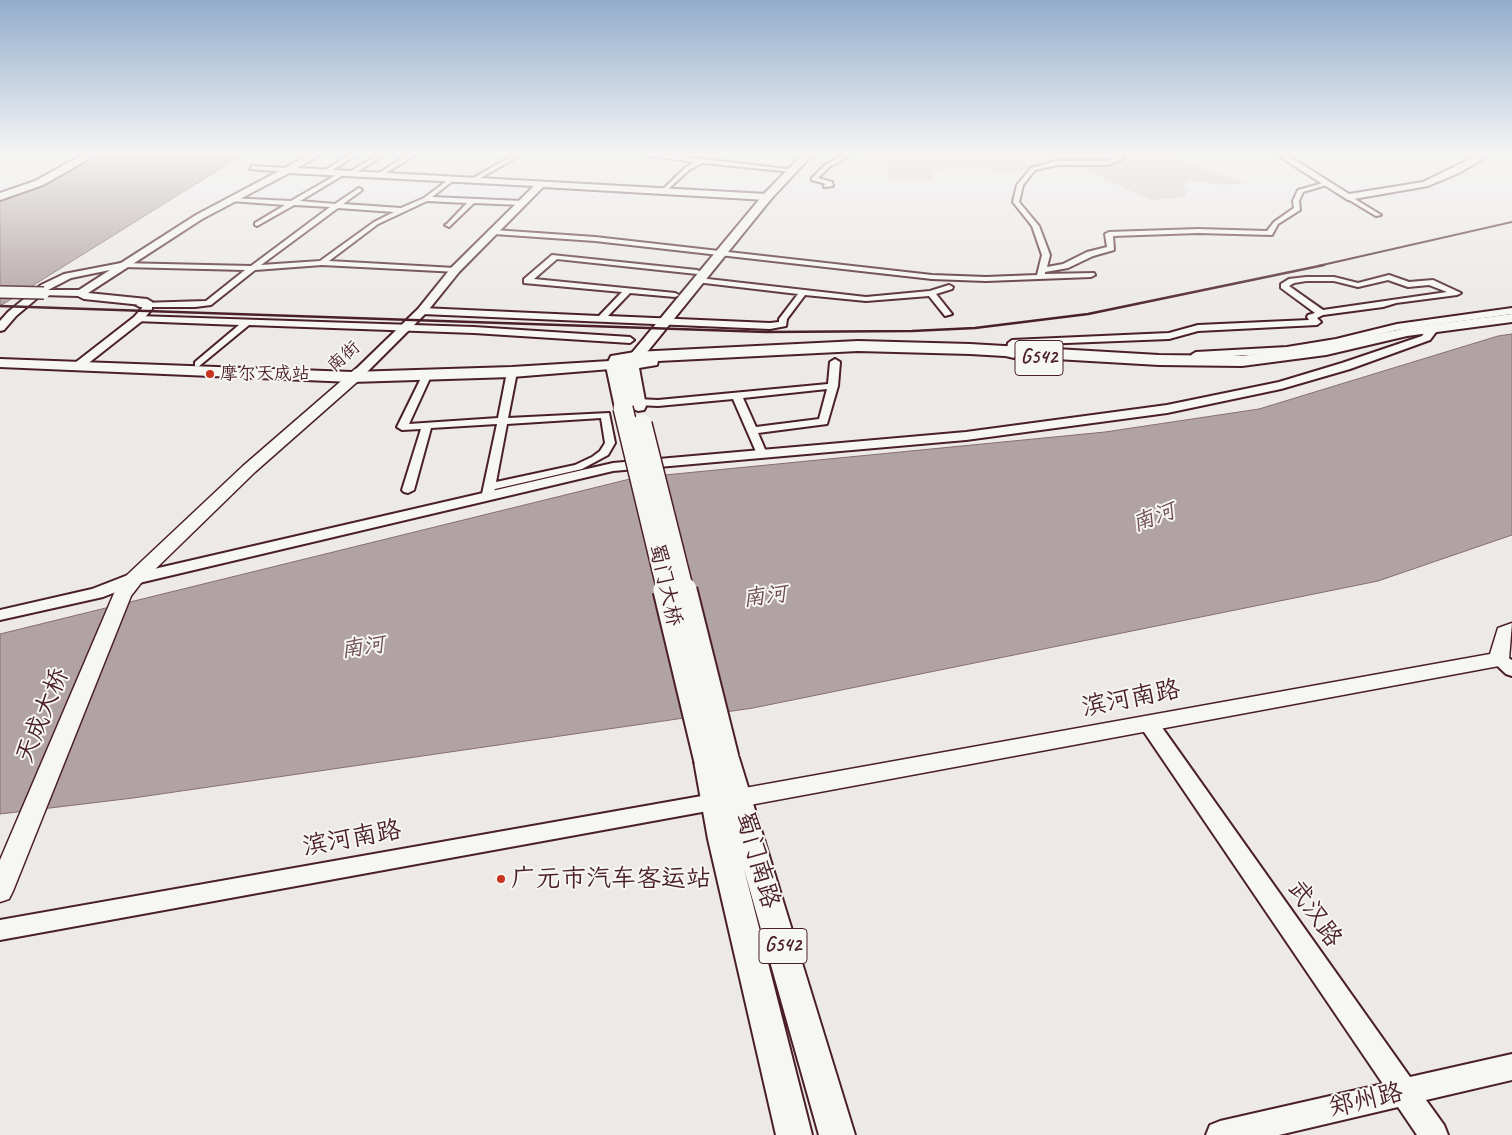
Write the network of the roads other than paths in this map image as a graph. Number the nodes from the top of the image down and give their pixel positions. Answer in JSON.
{"nodes":[{"id":1,"x":216,"y":208,"type":"edge"},
{"id":2,"x":284,"y":208,"type":"edge"},
{"id":3,"x":333,"y":208,"type":"edge"},
{"id":4,"x":367,"y":208,"type":"edge"},
{"id":5,"x":405,"y":208,"type":"edge"},
{"id":6,"x":465,"y":208,"type":"edge"},
{"id":7,"x":517,"y":208,"type":"edge"},
{"id":8,"x":755,"y":208,"type":"edge"},
{"id":9,"x":1021,"y":208,"type":"edge"},
{"id":10,"x":1298,"y":208,"type":"edge"},
{"id":11,"x":1366,"y":208,"type":"edge"},
{"id":12,"x":400,"y":210,"type":"junction"},
{"id":13,"x":1378,"y":215,"type":"dead end"},
{"id":14,"x":257,"y":224,"type":"dead end"},
{"id":15,"x":449,"y":225,"type":"dead end"},
{"id":16,"x":494,"y":232,"type":"junction"},
{"id":17,"x":719,"y":252,"type":"junction"},
{"id":18,"x":322,"y":263,"type":"junction"},
{"id":19,"x":123,"y":265,"type":"junction"},
{"id":20,"x":253,"y":268,"type":"junction"},
{"id":21,"x":456,"y":270,"type":"junction"},
{"id":22,"x":1041,"y":274,"type":"junction"},
{"id":23,"x":1091,"y":275,"type":"dead end"},
{"id":24,"x":698,"y":276,"type":"junction"},
{"id":25,"x":949,"y":287,"type":"dead end"},
{"id":26,"x":629,"y":290,"type":"junction"},
{"id":27,"x":0,"y":292,"type":"edge"},
{"id":28,"x":802,"y":292,"type":"junction"},
{"id":29,"x":931,"y":292,"type":"junction"},
{"id":30,"x":81,"y":293,"type":"junction"},
{"id":31,"x":675,"y":295,"type":"junction"},
{"id":32,"x":142,"y":303,"type":"junction"},
{"id":33,"x":422,"y":311,"type":"junction"},
{"id":34,"x":1512,"y":312,"type":"edge"},
{"id":35,"x":1321,"y":313,"type":"junction"},
{"id":36,"x":12,"y":314,"type":"junction"},
{"id":37,"x":948,"y":314,"type":"dead end"},
{"id":38,"x":1310,"y":317,"type":"junction"},
{"id":39,"x":602,"y":318,"type":"junction"},
{"id":40,"x":0,"y":319,"type":"edge"},
{"id":41,"x":138,"y":319,"type":"junction"},
{"id":42,"x":651,"y":320,"type":"junction"},
{"id":43,"x":1253,"y":320,"type":"dead end"},
{"id":44,"x":1512,"y":320,"type":"edge"},
{"id":45,"x":664,"y":321,"type":"junction"},
{"id":46,"x":248,"y":322,"type":"junction"},
{"id":47,"x":0,"y":328,"type":"edge"},
{"id":48,"x":404,"y":328,"type":"junction"},
{"id":49,"x":1439,"y":330,"type":"junction"},
{"id":50,"x":630,"y":340,"type":"junction"},
{"id":51,"x":1397,"y":343,"type":"junction"},
{"id":52,"x":1010,"y":354,"type":"junction"},
{"id":53,"x":1196,"y":355,"type":"dead end"},
{"id":54,"x":0,"y":356,"type":"edge"},
{"id":55,"x":624,"y":361,"type":"junction"},
{"id":56,"x":75,"y":362,"type":"junction"},
{"id":57,"x":835,"y":362,"type":"dead end"},
{"id":58,"x":0,"y":363,"type":"edge"},
{"id":59,"x":198,"y":364,"type":"junction"},
{"id":60,"x":512,"y":372,"type":"junction"},
{"id":61,"x":356,"y":374,"type":"junction"},
{"id":62,"x":426,"y":376,"type":"junction"},
{"id":63,"x":833,"y":386,"type":"junction"},
{"id":64,"x":737,"y":396,"type":"junction"},
{"id":65,"x":633,"y":405,"type":"junction"},
{"id":66,"x":502,"y":422,"type":"junction"},
{"id":67,"x":427,"y":426,"type":"junction"},
{"id":68,"x":752,"y":430,"type":"junction"},
{"id":69,"x":762,"y":454,"type":"junction"},
{"id":70,"x":408,"y":490,"type":"dead end"},
{"id":71,"x":489,"y":492,"type":"junction"},
{"id":72,"x":128,"y":587,"type":"junction"},
{"id":73,"x":0,"y":615,"type":"edge"},
{"id":74,"x":1512,"y":630,"type":"edge"},
{"id":75,"x":1506,"y":665,"type":"edge"},
{"id":76,"x":1149,"y":724,"type":"junction"},
{"id":77,"x":717,"y":760,"type":"joint"},
{"id":78,"x":726,"y":800,"type":"junction"},
{"id":79,"x":0,"y":891,"type":"edge"},
{"id":80,"x":0,"y":930,"type":"edge"},
{"id":81,"x":1512,"y":1067,"type":"edge"},
{"id":82,"x":1403,"y":1093,"type":"junction"},
{"id":83,"x":794,"y":1135,"type":"edge"},
{"id":84,"x":837,"y":1135,"type":"edge"},
{"id":85,"x":1220,"y":1135,"type":"edge"},
{"id":86,"x":1434,"y":1135,"type":"edge"}],
"edges":[{"from":1,"to":19,"type":"street"},
{"from":2,"to":14,"type":"street"},
{"from":3,"to":20,"type":"street"},
{"from":4,"to":12,"type":"street"},
{"from":5,"to":12,"type":"street"},
{"from":6,"to":15,"type":"street"},
{"from":7,"to":16,"type":"street","name":"南街"},
{"from":8,"to":17,"type":"main road"},
{"from":9,"to":22,"type":"street"},
{"from":10,"to":22,"type":"street"},
{"from":11,"to":13,"type":"street"},
{"from":12,"to":18,"type":"street"},
{"from":16,"to":17,"type":"street"},
{"from":16,"to":21,"type":"street","name":"南街"},
{"from":17,"to":22,"type":"street"},
{"from":17,"to":24,"type":"main road"},
{"from":18,"to":20,"type":"street"},
{"from":18,"to":21,"type":"street"},
{"from":19,"to":20,"type":"street"},
{"from":19,"to":30,"type":"street"},
{"from":19,"to":36,"type":"street"},
{"from":20,"to":32,"type":"street"},
{"from":21,"to":33,"type":"street","name":"南街"},
{"from":22,"to":23,"type":"street"},
{"from":24,"to":26,"type":"street"},
{"from":24,"to":28,"type":"street"},
{"from":24,"to":31,"type":"main road"},
{"from":24,"to":45,"type":"main road"},
{"from":25,"to":29,"type":"street"},
{"from":26,"to":31,"type":"street"},
{"from":26,"to":39,"type":"street"},
{"from":27,"to":30,"type":"street","bridge":true},
{"from":28,"to":29,"type":"street"},
{"from":28,"to":45,"type":"street"},
{"from":29,"to":37,"type":"street"},
{"from":30,"to":32,"type":"street"},
{"from":31,"to":42,"type":"main road"},
{"from":32,"to":41,"type":"street"},
{"from":32,"to":56,"type":"street"},
{"from":33,"to":39,"type":"street"},
{"from":33,"to":48,"type":"street","name":"南街"},
{"from":34,"to":53,"type":"street"},
{"from":35,"to":35,"type":"street"},
{"from":35,"to":38,"type":"street"},
{"from":36,"to":40,"type":"street"},
{"from":36,"to":47,"type":"street"},
{"from":38,"to":43,"type":"street"},
{"from":38,"to":52,"type":"street"},
{"from":39,"to":42,"type":"street"},
{"from":41,"to":46,"type":"street"},
{"from":41,"to":56,"type":"street"},
{"from":42,"to":45,"type":"street"},
{"from":42,"to":50,"type":"main road"},
{"from":44,"to":49,"type":"highway","number":"G542"},
{"from":45,"to":55,"type":"main road"},
{"from":46,"to":48,"type":"street"},
{"from":46,"to":59,"type":"street"},
{"from":48,"to":50,"type":"street"},
{"from":48,"to":61,"type":"street","name":"南街"},
{"from":49,"to":51,"type":"highway","number":"G542"},
{"from":49,"to":52,"type":"highway","number":"G542"},
{"from":50,"to":55,"type":"main road"},
{"from":51,"to":52,"type":"highway","number":"G542"},
{"from":51,"to":69,"type":"street"},
{"from":52,"to":55,"type":"highway","number":"G542"},
{"from":54,"to":56,"type":"main road"},
{"from":55,"to":60,"type":"main road"},
{"from":55,"to":61,"type":"main road"},
{"from":55,"to":65,"type":"highway","number":"G542"},
{"from":56,"to":58,"type":"main road"},
{"from":56,"to":59,"type":"main road"},
{"from":56,"to":61,"type":"main road"},
{"from":57,"to":63,"type":"street"},
{"from":59,"to":61,"type":"main road"},
{"from":60,"to":62,"type":"main road"},
{"from":60,"to":66,"type":"street"},
{"from":61,"to":62,"type":"main road"},
{"from":61,"to":72,"type":"main road","name":"南街"},
{"from":62,"to":67,"type":"street"},
{"from":63,"to":64,"type":"street"},
{"from":63,"to":68,"type":"street"},
{"from":64,"to":65,"type":"street"},
{"from":64,"to":68,"type":"street"},
{"from":65,"to":77,"type":"highway","name":"蜀门大桥","number":"G542","bridge":true},
{"from":66,"to":67,"type":"street"},
{"from":66,"to":71,"type":"street"},
{"from":66,"to":71,"type":"street"},
{"from":67,"to":70,"type":"street"},
{"from":68,"to":69,"type":"street"},
{"from":69,"to":71,"type":"street"},
{"from":71,"to":72,"type":"street"},
{"from":72,"to":73,"type":"street"},
{"from":72,"to":79,"type":"main road","name":"天成大桥"},
{"from":74,"to":75,"type":"main road","name":"滨河南路"},
{"from":75,"to":76,"type":"main road","name":"滨河南路"},
{"from":76,"to":78,"type":"main road","name":"滨河南路"},
{"from":76,"to":82,"type":"street","name":"武汉路"},
{"from":77,"to":78,"type":"highway","name":"蜀门南路","number":"G542"},
{"from":78,"to":80,"type":"street","name":"滨河南路"},
{"from":78,"to":83,"type":"highway","name":"蜀门南路","number":"G542"},
{"from":78,"to":84,"type":"highway","name":"蜀门南路","number":"G542"},
{"from":81,"to":82,"type":"street","name":"郑州路"},
{"from":82,"to":85,"type":"street","name":"郑州路"},
{"from":82,"to":86,"type":"street","name":"武汉路"}]}
